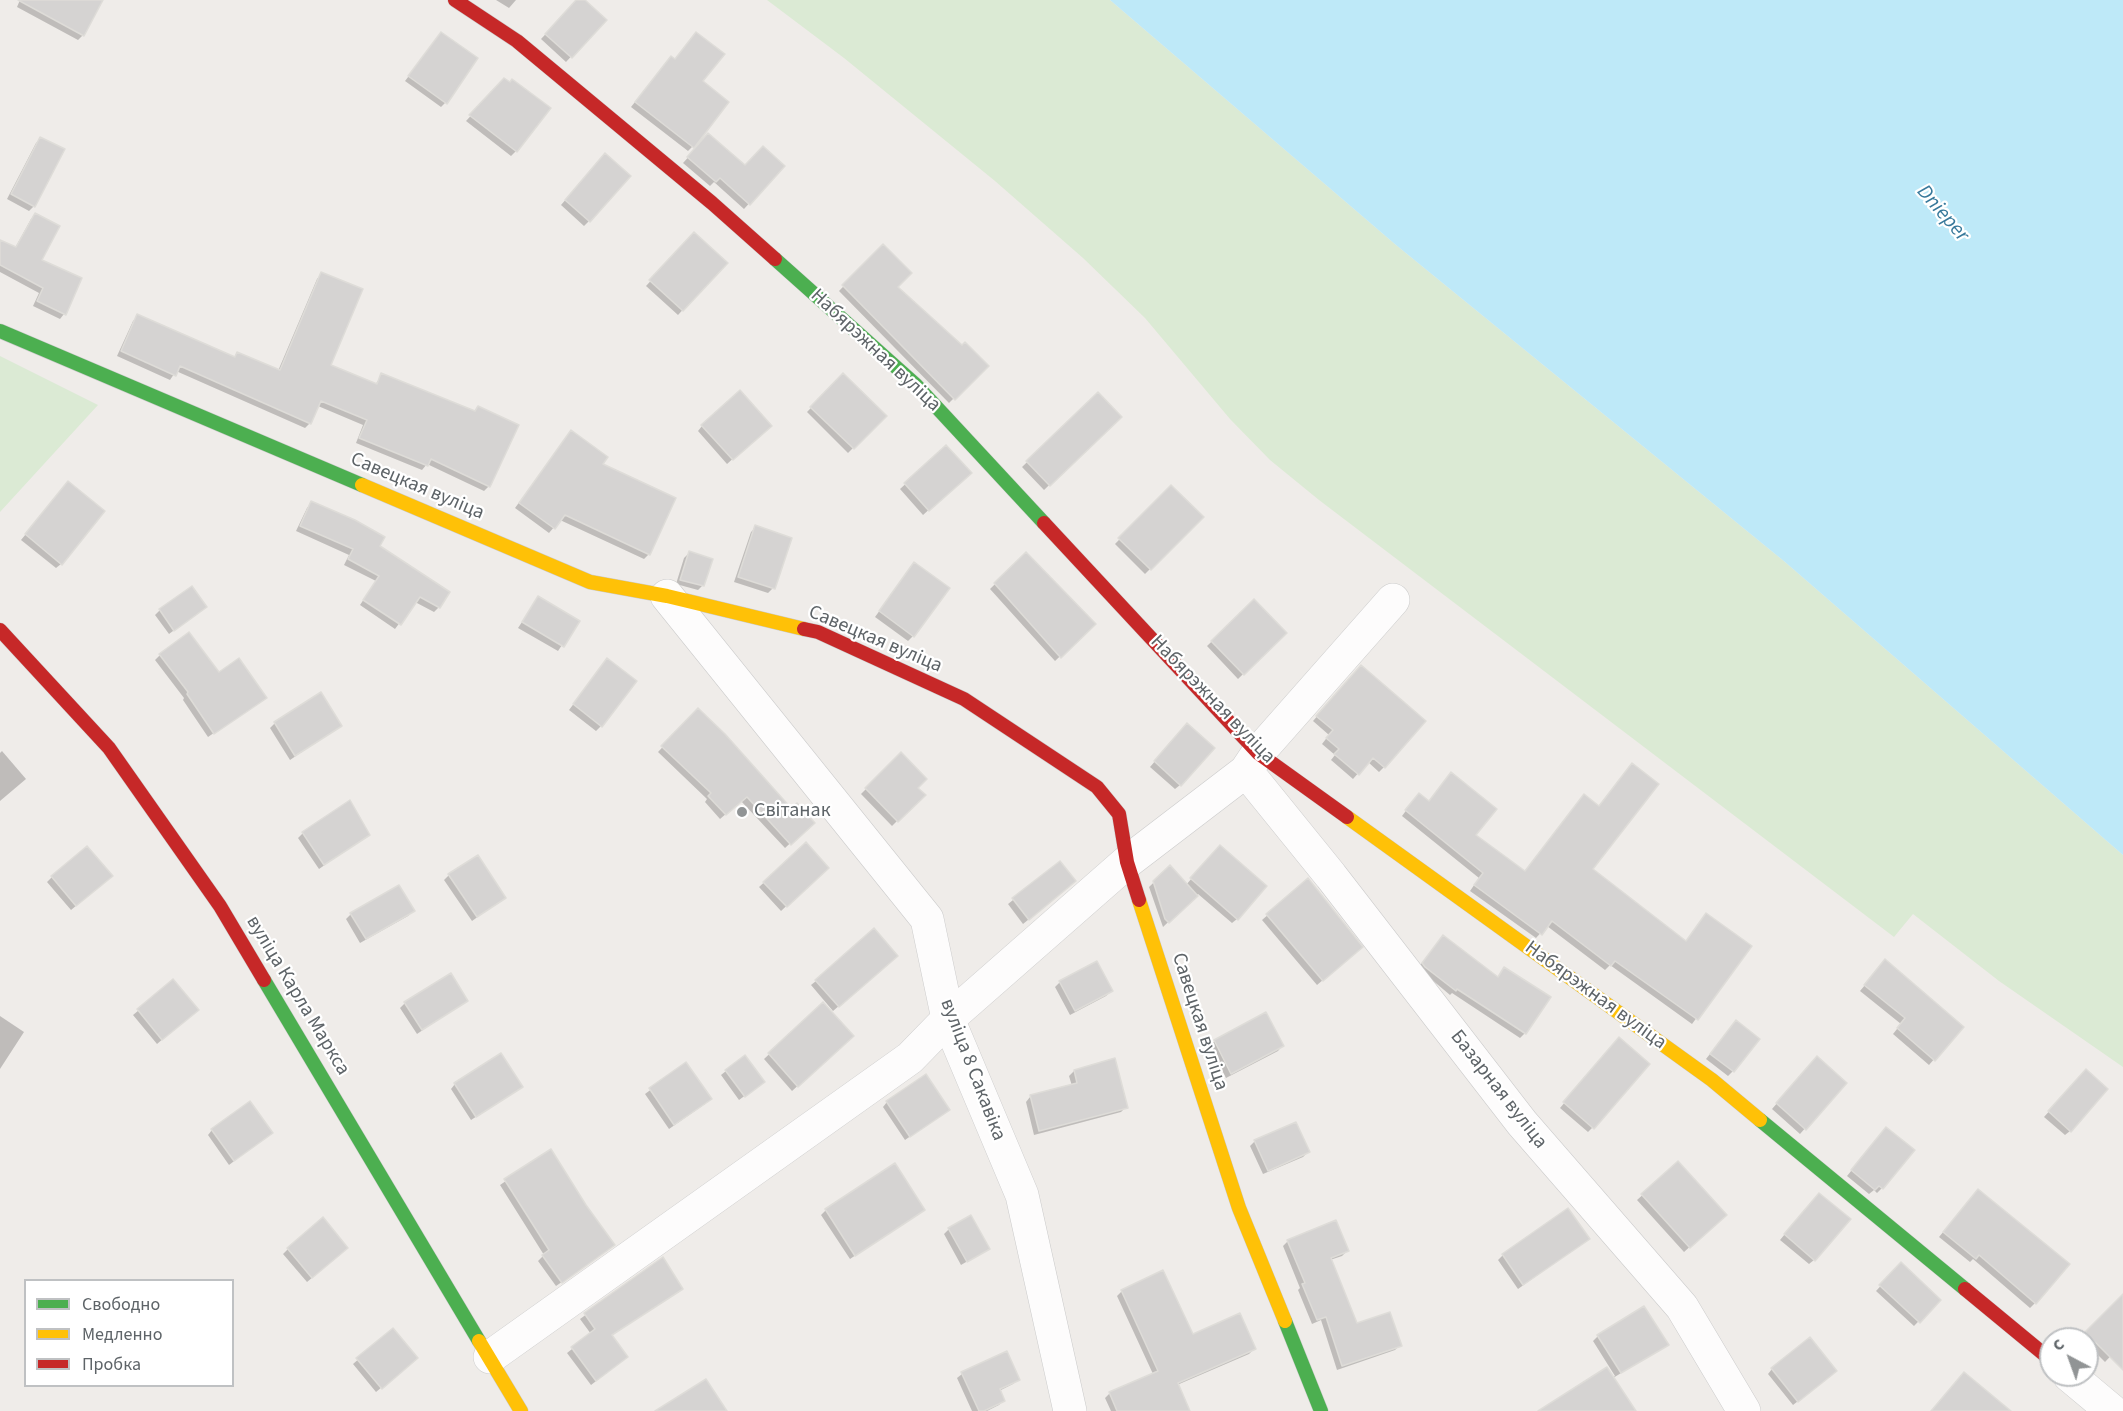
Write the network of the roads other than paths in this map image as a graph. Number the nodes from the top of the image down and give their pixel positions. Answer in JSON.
{"nodes":[{"id":1,"x":455,"y":0,"type":"edge"},
{"id":2,"x":0,"y":331,"type":"edge"},
{"id":3,"x":668,"y":596,"type":"junction"},
{"id":4,"x":1394,"y":600,"type":"dead end"},
{"id":5,"x":0,"y":630,"type":"edge"},
{"id":6,"x":1252,"y":762,"type":"junction"},
{"id":7,"x":1127,"y":862,"type":"junction"},
{"id":8,"x":948,"y":1019,"type":"junction"},
{"id":9,"x":2039,"y":1350,"type":"edge"},
{"id":10,"x":490,"y":1357,"type":"junction"},
{"id":11,"x":2083,"y":1387,"type":"edge"},
{"id":12,"x":521,"y":1411,"type":"edge"},
{"id":13,"x":1070,"y":1411,"type":"edge"},
{"id":14,"x":1321,"y":1411,"type":"edge"},
{"id":15,"x":1744,"y":1411,"type":"edge"},
{"id":16,"x":2112,"y":1411,"type":"edge"}],
"edges":[{"from":1,"to":6,"type":"street","name":"Набярэжная вуліца"},
{"from":2,"to":3,"type":"street","name":"Савецкая вуліца"},
{"from":3,"to":7,"type":"street","name":"Савецкая вуліца"},
{"from":3,"to":8,"type":"street","name":"вуліца 8 Сакавіка"},
{"from":4,"to":6,"type":"street"},
{"from":5,"to":10,"type":"street","name":"вуліца Карла Маркса"},
{"from":6,"to":7,"type":"street"},
{"from":6,"to":9,"type":"street","name":"Набярэжная вуліца"},
{"from":6,"to":15,"type":"street","name":"Базарная вуліца"},
{"from":7,"to":8,"type":"street"},
{"from":7,"to":14,"type":"street","name":"Савецкая вуліца"},
{"from":8,"to":10,"type":"street"},
{"from":8,"to":13,"type":"street","name":"вуліца 8 Сакавіка"},
{"from":10,"to":12,"type":"street","name":"вуліца Карла Маркса"},
{"from":11,"to":16,"type":"street"}]}
